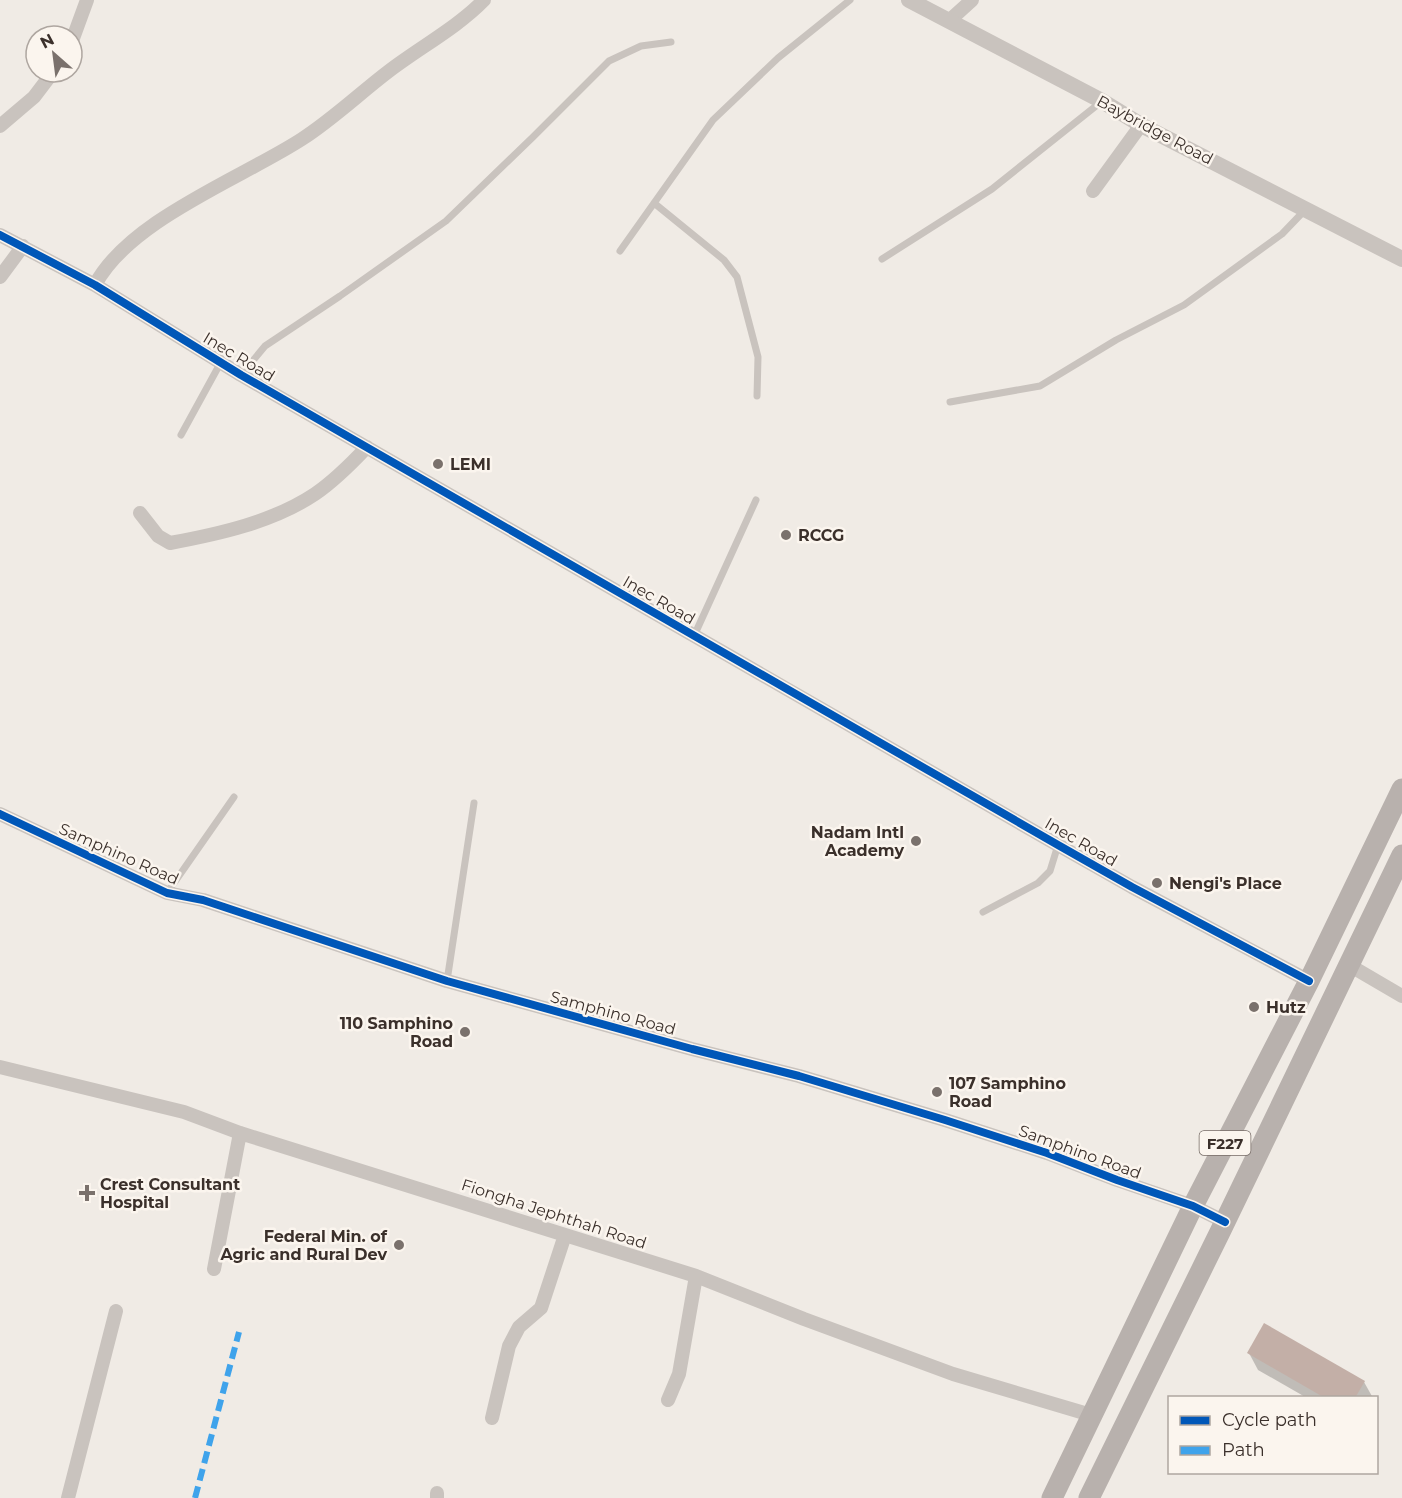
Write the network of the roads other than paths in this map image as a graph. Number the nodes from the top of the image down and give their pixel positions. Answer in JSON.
{"nodes":[{"id":1,"x":87,"y":0,"type":"edge"},
{"id":2,"x":484,"y":0,"type":"edge"},
{"id":3,"x":850,"y":0,"type":"edge"},
{"id":4,"x":909,"y":0,"type":"edge"},
{"id":5,"x":972,"y":0,"type":"edge"},
{"id":6,"x":950,"y":20,"type":"junction"},
{"id":7,"x":78,"y":24,"type":"edge"},
{"id":8,"x":671,"y":42,"type":"dead end"},
{"id":9,"x":44,"y":84,"type":"edge"},
{"id":10,"x":1102,"y":101,"type":"junction"},
{"id":11,"x":1141,"y":124,"type":"junction"},
{"id":12,"x":0,"y":126,"type":"edge"},
{"id":13,"x":1093,"y":191,"type":"dead end"},
{"id":14,"x":654,"y":203,"type":"junction"},
{"id":15,"x":1306,"y":208,"type":"junction"},
{"id":16,"x":0,"y":235,"type":"edge"},
{"id":17,"x":23,"y":246,"type":"junction"},
{"id":18,"x":620,"y":251,"type":"dead end"},
{"id":19,"x":882,"y":259,"type":"dead end"},
{"id":20,"x":1402,"y":259,"type":"edge"},
{"id":21,"x":0,"y":277,"type":"edge"},
{"id":22,"x":95,"y":285,"type":"junction"},
{"id":23,"x":221,"y":363,"type":"junction"},
{"id":24,"x":241,"y":375,"type":"junction"},
{"id":25,"x":757,"y":396,"type":"dead end"},
{"id":26,"x":950,"y":402,"type":"dead end"},
{"id":27,"x":181,"y":435,"type":"dead end"},
{"id":28,"x":367,"y":447,"type":"junction"},
{"id":29,"x":756,"y":500,"type":"dead end"},
{"id":30,"x":140,"y":513,"type":"dead end"},
{"id":31,"x":694,"y":636,"type":"junction"},
{"id":32,"x":1402,"y":789,"type":"edge"},
{"id":33,"x":234,"y":797,"type":"dead end"},
{"id":34,"x":474,"y":803,"type":"dead end"},
{"id":35,"x":0,"y":814,"type":"edge"},
{"id":36,"x":1058,"y":845,"type":"junction"},
{"id":37,"x":1402,"y":855,"type":"edge"},
{"id":38,"x":167,"y":893,"type":"junction"},
{"id":39,"x":983,"y":912,"type":"dead end"},
{"id":40,"x":1349,"y":965,"type":"junction"},
{"id":41,"x":447,"y":981,"type":"junction"},
{"id":42,"x":1310,"y":981,"type":"junction"},
{"id":43,"x":1402,"y":996,"type":"edge"},
{"id":44,"x":0,"y":1067,"type":"edge"},
{"id":45,"x":240,"y":1133,"type":"junction"},
{"id":46,"x":1193,"y":1206,"type":"junction"},
{"id":47,"x":1225,"y":1222,"type":"junction"},
{"id":48,"x":566,"y":1235,"type":"junction"},
{"id":49,"x":214,"y":1269,"type":"dead end"},
{"id":50,"x":696,"y":1276,"type":"junction"},
{"id":51,"x":116,"y":1311,"type":"dead end"},
{"id":52,"x":668,"y":1400,"type":"dead end"},
{"id":53,"x":1091,"y":1415,"type":"junction"},
{"id":54,"x":492,"y":1418,"type":"dead end"},
{"id":55,"x":68,"y":1498,"type":"edge"},
{"id":56,"x":1052,"y":1498,"type":"edge"},
{"id":57,"x":1089,"y":1498,"type":"edge"}],
"edges":[{"from":1,"to":7,"type":"street"},
{"from":2,"to":22,"type":"street"},
{"from":3,"to":14,"type":"lane"},
{"from":4,"to":6,"type":"street","name":"Baybridge Road"},
{"from":5,"to":6,"type":"street"},
{"from":6,"to":10,"type":"street","name":"Baybridge Road"},
{"from":8,"to":24,"type":"lane"},
{"from":9,"to":12,"type":"street"},
{"from":10,"to":11,"type":"street","name":"Baybridge Road"},
{"from":10,"to":19,"type":"lane"},
{"from":11,"to":13,"type":"street"},
{"from":11,"to":15,"type":"street","name":"Baybridge Road"},
{"from":14,"to":18,"type":"lane"},
{"from":14,"to":25,"type":"lane"},
{"from":15,"to":20,"type":"street","name":"Baybridge Road"},
{"from":15,"to":26,"type":"lane"},
{"from":16,"to":17,"type":"street","name":"Inec Road"},
{"from":17,"to":21,"type":"street"},
{"from":17,"to":22,"type":"street","name":"Inec Road"},
{"from":22,"to":23,"type":"street","name":"Inec Road"},
{"from":23,"to":24,"type":"street","name":"Inec Road"},
{"from":23,"to":27,"type":"lane"},
{"from":24,"to":28,"type":"street","name":"Inec Road"},
{"from":28,"to":30,"type":"street"},
{"from":28,"to":31,"type":"street","name":"Inec Road"},
{"from":29,"to":31,"type":"lane"},
{"from":31,"to":36,"type":"street","name":"Inec Road"},
{"from":32,"to":42,"type":"main road","number":"F227"},
{"from":33,"to":38,"type":"lane"},
{"from":34,"to":41,"type":"lane"},
{"from":35,"to":38,"type":"street","name":"Samphino Road"},
{"from":36,"to":39,"type":"lane"},
{"from":36,"to":42,"type":"street","name":"Inec Road"},
{"from":37,"to":40,"type":"main road","number":"F227"},
{"from":38,"to":41,"type":"street","name":"Samphino Road"},
{"from":40,"to":43,"type":"street"},
{"from":40,"to":47,"type":"main road","number":"F227"},
{"from":41,"to":46,"type":"street","name":"Samphino Road"},
{"from":42,"to":46,"type":"main road","number":"F227"},
{"from":44,"to":45,"type":"street","name":"Fiongha Jephthah Road"},
{"from":45,"to":48,"type":"street","name":"Fiongha Jephthah Road"},
{"from":45,"to":49,"type":"street"},
{"from":46,"to":47,"type":"street","name":"Samphino Road"},
{"from":46,"to":53,"type":"main road","number":"F227"},
{"from":47,"to":57,"type":"main road","number":"F227"},
{"from":48,"to":50,"type":"street","name":"Fiongha Jephthah Road"},
{"from":48,"to":54,"type":"street"},
{"from":50,"to":52,"type":"street"},
{"from":50,"to":53,"type":"street","name":"Fiongha Jephthah Road"},
{"from":51,"to":55,"type":"street"},
{"from":53,"to":56,"type":"main road","number":"F227"}]}
